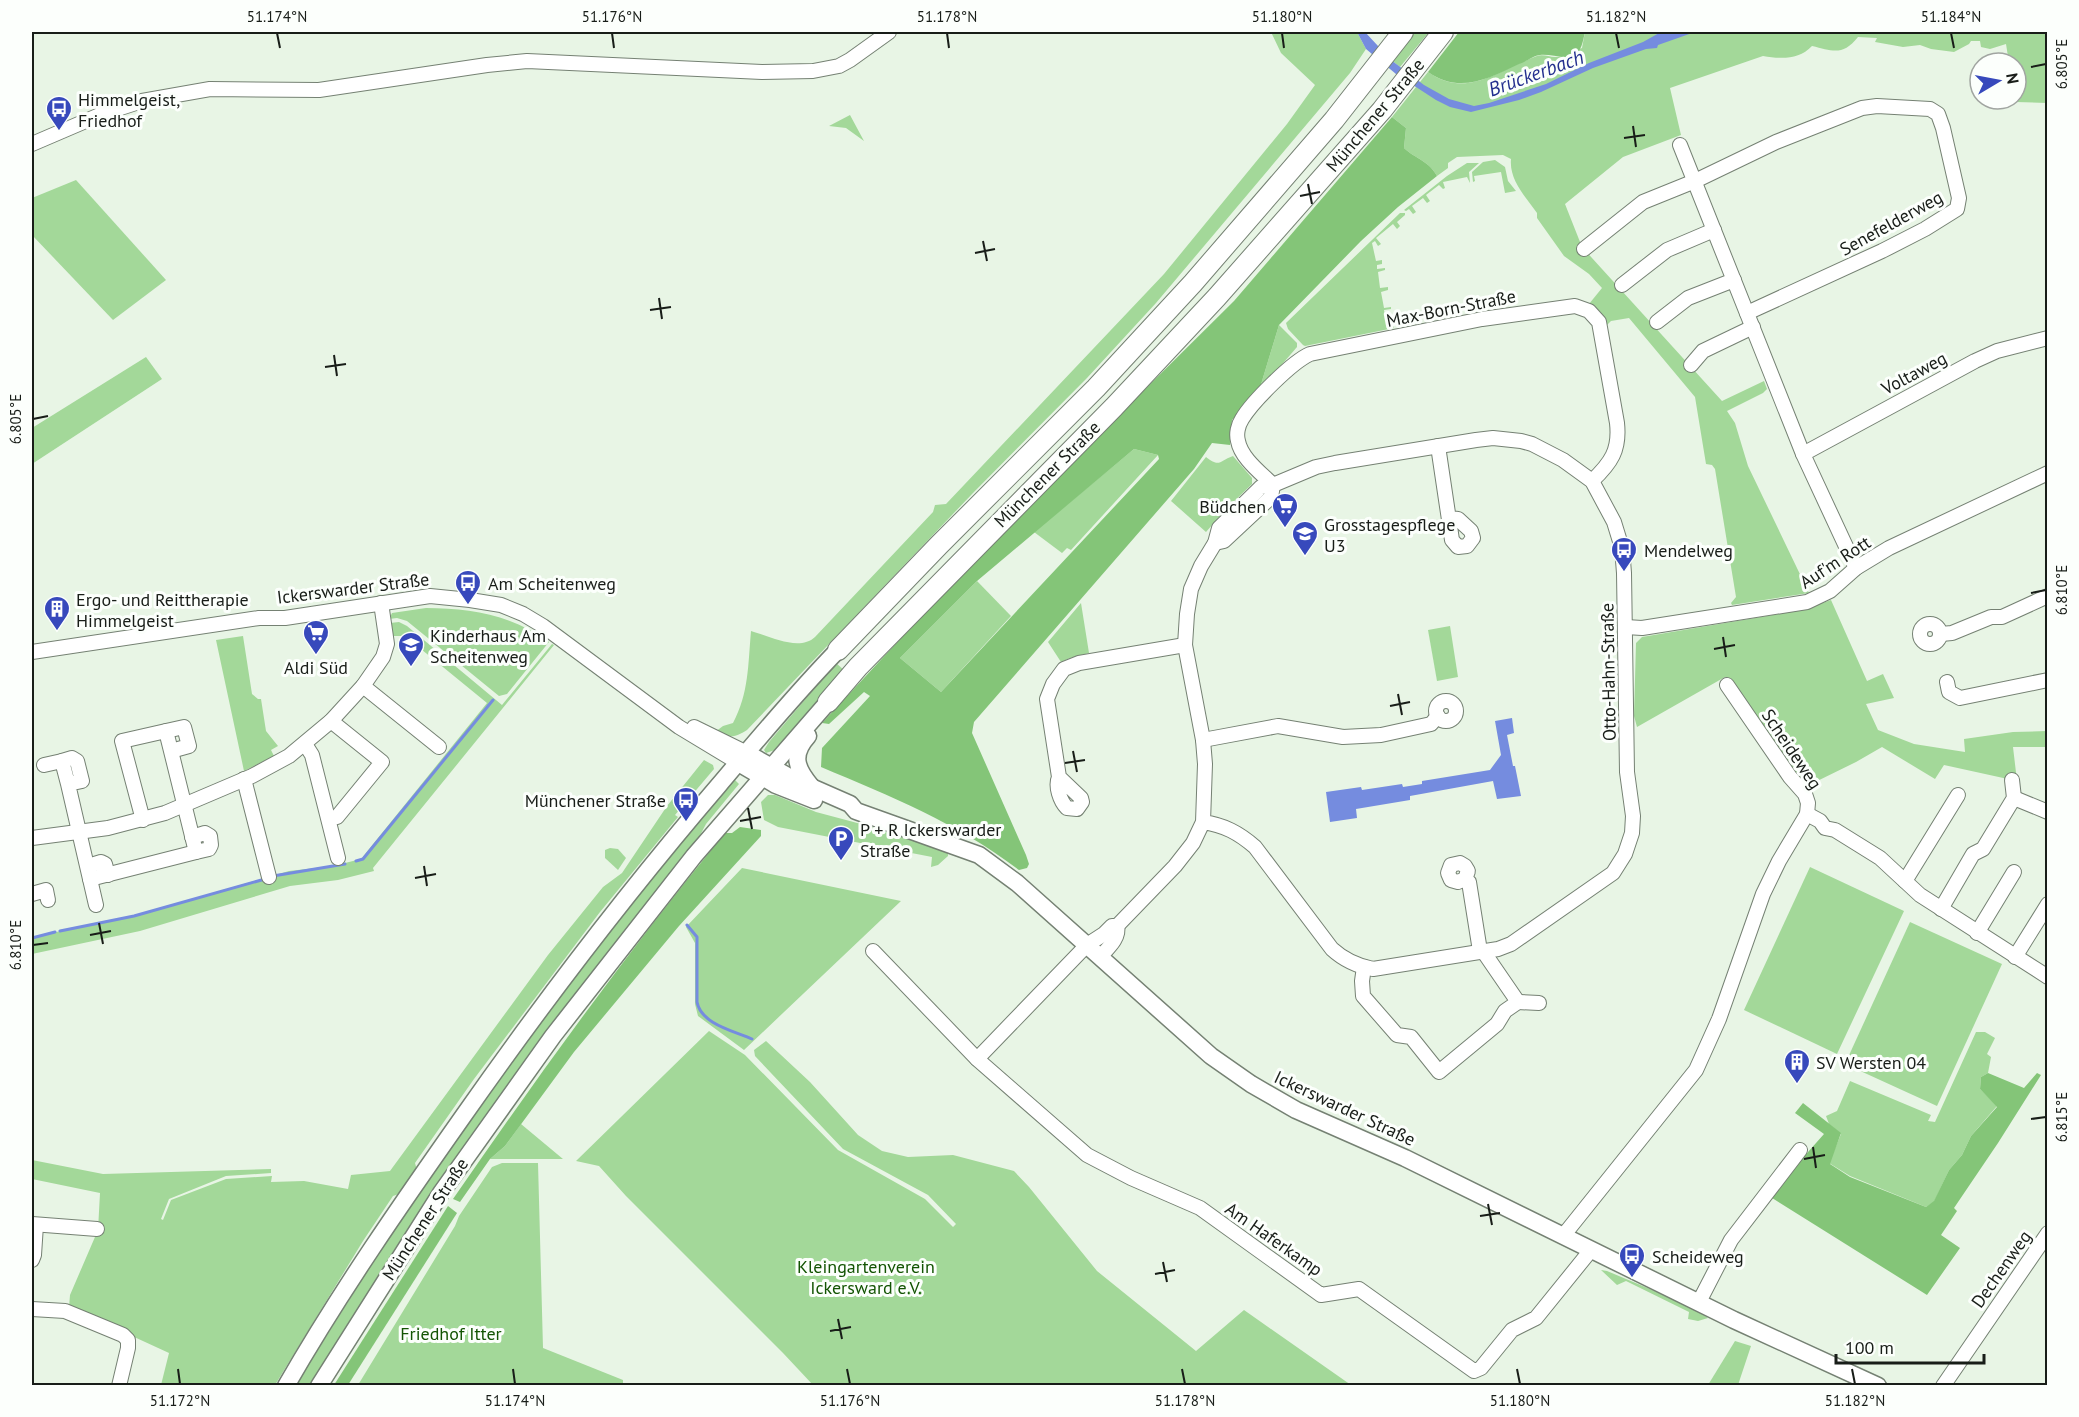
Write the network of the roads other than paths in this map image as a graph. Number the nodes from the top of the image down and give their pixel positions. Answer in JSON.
{"nodes":[{"id":1,"x":889,"y":32,"type":"edge"},
{"id":2,"x":1399,"y":33,"type":"edge"},
{"id":3,"x":1438,"y":40,"type":"edge"},
{"id":4,"x":32,"y":144,"type":"edge"},
{"id":5,"x":1680,"y":145,"type":"dead end"},
{"id":6,"x":1695,"y":181,"type":"junction"},
{"id":7,"x":1714,"y":230,"type":"junction"},
{"id":8,"x":1584,"y":249,"type":"dead end"},
{"id":9,"x":1734,"y":280,"type":"junction"},
{"id":10,"x":1622,"y":285,"type":"dead end"},
{"id":11,"x":1747,"y":313,"type":"junction"},
{"id":12,"x":1657,"y":322,"type":"dead end"},
{"id":13,"x":1753,"y":327,"type":"junction"},
{"id":14,"x":2048,"y":338,"type":"edge"},
{"id":15,"x":1691,"y":366,"type":"dead end"},
{"id":16,"x":1438,"y":446,"type":"junction"},
{"id":17,"x":1803,"y":454,"type":"junction"},
{"id":18,"x":2048,"y":473,"type":"edge"},
{"id":19,"x":1592,"y":481,"type":"junction"},
{"id":20,"x":1272,"y":485,"type":"junction"},
{"id":21,"x":1449,"y":519,"type":"dead end"},
{"id":22,"x":1856,"y":567,"type":"junction"},
{"id":23,"x":2048,"y":596,"type":"edge"},
{"id":24,"x":381,"y":603,"type":"junction"},
{"id":25,"x":1626,"y":627,"type":"junction"},
{"id":26,"x":1941,"y":634,"type":"dead end"},
{"id":27,"x":1185,"y":645,"type":"junction"},
{"id":28,"x":838,"y":650,"type":"joint"},
{"id":29,"x":32,"y":652,"type":"edge"},
{"id":30,"x":2048,"y":680,"type":"edge"},
{"id":31,"x":1947,"y":682,"type":"dead end"},
{"id":32,"x":1727,"y":685,"type":"dead end"},
{"id":33,"x":363,"y":686,"type":"junction"},
{"id":34,"x":828,"y":702,"type":"junction"},
{"id":35,"x":1437,"y":716,"type":"dead end"},
{"id":36,"x":331,"y":721,"type":"junction"},
{"id":37,"x":1203,"y":740,"type":"junction"},
{"id":38,"x":305,"y":744,"type":"junction"},
{"id":39,"x":439,"y":747,"type":"dead end"},
{"id":40,"x":741,"y":757,"type":"junction"},
{"id":41,"x":44,"y":765,"type":"dead end"},
{"id":42,"x":765,"y":772,"type":"junction"},
{"id":43,"x":1059,"y":777,"type":"dead end"},
{"id":44,"x":244,"y":779,"type":"junction"},
{"id":45,"x":2012,"y":780,"type":"dead end"},
{"id":46,"x":812,"y":788,"type":"junction"},
{"id":47,"x":1958,"y":795,"type":"dead end"},
{"id":48,"x":324,"y":798,"type":"junction"},
{"id":49,"x":2014,"y":798,"type":"junction"},
{"id":50,"x":185,"y":805,"type":"junction"},
{"id":51,"x":346,"y":807,"type":"junction"},
{"id":52,"x":856,"y":811,"type":"junction"},
{"id":53,"x":2048,"y":812,"type":"edge"},
{"id":54,"x":1807,"y":814,"type":"junction"},
{"id":55,"x":329,"y":819,"type":"junction"},
{"id":56,"x":143,"y":820,"type":"junction"},
{"id":57,"x":1203,"y":822,"type":"junction"},
{"id":58,"x":80,"y":831,"type":"junction"},
{"id":59,"x":32,"y":837,"type":"edge"},
{"id":60,"x":338,"y":858,"type":"dead end"},
{"id":61,"x":89,"y":872,"type":"junction"},
{"id":62,"x":2014,"y":872,"type":"dead end"},
{"id":63,"x":269,"y":877,"type":"dead end"},
{"id":64,"x":1465,"y":879,"type":"dead end"},
{"id":65,"x":1905,"y":881,"type":"junction"},
{"id":66,"x":32,"y":894,"type":"edge"},
{"id":67,"x":48,"y":900,"type":"dead end"},
{"id":68,"x":2048,"y":904,"type":"edge"},
{"id":69,"x":96,"y":905,"type":"dead end"},
{"id":70,"x":1941,"y":909,"type":"junction"},
{"id":71,"x":1117,"y":926,"type":"junction"},
{"id":72,"x":1977,"y":933,"type":"junction"},
{"id":73,"x":1087,"y":945,"type":"junction"},
{"id":74,"x":873,"y":951,"type":"dead end"},
{"id":75,"x":1481,"y":951,"type":"junction"},
{"id":76,"x":1101,"y":957,"type":"junction"},
{"id":77,"x":2015,"y":957,"type":"junction"},
{"id":78,"x":1364,"y":967,"type":"junction"},
{"id":79,"x":2048,"y":977,"type":"edge"},
{"id":80,"x":1518,"y":1002,"type":"junction"},
{"id":81,"x":1539,"y":1003,"type":"dead end"},
{"id":82,"x":977,"y":1059,"type":"junction"},
{"id":83,"x":1800,"y":1150,"type":"dead end"},
{"id":84,"x":34,"y":1225,"type":"edge"},
{"id":85,"x":97,"y":1229,"type":"dead end"},
{"id":86,"x":2048,"y":1233,"type":"edge"},
{"id":87,"x":1563,"y":1236,"type":"junction"},
{"id":88,"x":1591,"y":1250,"type":"junction"},
{"id":89,"x":32,"y":1260,"type":"edge"},
{"id":90,"x":1699,"y":1302,"type":"junction"},
{"id":91,"x":32,"y":1309,"type":"edge"},
{"id":92,"x":1870,"y":1384,"type":"edge"},
{"id":93,"x":119,"y":1386,"type":"edge"},
{"id":94,"x":286,"y":1386,"type":"edge"},
{"id":95,"x":319,"y":1386,"type":"edge"},
{"id":96,"x":1943,"y":1386,"type":"edge"}],
"edges":[{"from":1,"to":4,"type":"street"},
{"from":2,"to":28,"type":"highway","name":"Münchener Straße"},
{"from":3,"to":34,"type":"highway","name":"Münchener Straße"},
{"from":5,"to":6,"type":"street"},
{"from":6,"to":7,"type":"street"},
{"from":6,"to":8,"type":"street"},
{"from":6,"to":11,"type":"street","name":"Senefelderweg"},
{"from":7,"to":9,"type":"street"},
{"from":7,"to":10,"type":"street"},
{"from":9,"to":11,"type":"street"},
{"from":9,"to":12,"type":"street"},
{"from":11,"to":13,"type":"street"},
{"from":13,"to":15,"type":"street"},
{"from":13,"to":17,"type":"street"},
{"from":14,"to":17,"type":"street","name":"Voltaweg"},
{"from":16,"to":19,"type":"street","name":"Otto-Hahn-Straße"},
{"from":16,"to":20,"type":"street","name":"Otto-Hahn-Straße"},
{"from":16,"to":21,"type":"street"},
{"from":17,"to":22,"type":"street"},
{"from":18,"to":22,"type":"street","name":"Auf'm Rott"},
{"from":19,"to":20,"type":"street","name":"Max-Born-Straße"},
{"from":19,"to":25,"type":"street","name":"Otto-Hahn-Straße"},
{"from":20,"to":27,"type":"street"},
{"from":22,"to":25,"type":"street","name":"Auf'm Rott"},
{"from":23,"to":26,"type":"street"},
{"from":24,"to":29,"type":"street","name":"Ickerswarder Straße"},
{"from":24,"to":33,"type":"street"},
{"from":24,"to":40,"type":"street","name":"Ickerswarder Straße"},
{"from":25,"to":75,"type":"street","name":"Otto-Hahn-Straße"},
{"from":27,"to":37,"type":"street"},
{"from":27,"to":43,"type":"street"},
{"from":28,"to":40,"type":"main road","name":"Münchener Straße"},
{"from":30,"to":31,"type":"street"},
{"from":32,"to":54,"type":"street","name":"Scheideweg"},
{"from":33,"to":36,"type":"street"},
{"from":33,"to":39,"type":"street"},
{"from":34,"to":42,"type":"main road","name":"Münchener Straße"},
{"from":34,"to":46,"type":"main road"},
{"from":35,"to":37,"type":"street"},
{"from":36,"to":38,"type":"street"},
{"from":36,"to":51,"type":"street"},
{"from":37,"to":57,"type":"street"},
{"from":38,"to":44,"type":"street"},
{"from":38,"to":48,"type":"street"},
{"from":40,"to":42,"type":"main road","name":"Ickerswarder Straße"},
{"from":40,"to":94,"type":"main road","name":"Münchener Straße"},
{"from":41,"to":58,"type":"street"},
{"from":42,"to":46,"type":"main road","name":"Ickerswarder Straße"},
{"from":42,"to":52,"type":"main road","name":"Ickerswarder Straße"},
{"from":42,"to":95,"type":"main road","name":"Münchener Straße"},
{"from":44,"to":50,"type":"street"},
{"from":44,"to":63,"type":"street"},
{"from":45,"to":49,"type":"street"},
{"from":46,"to":52,"type":"main road","name":"Ickerswarder Straße"},
{"from":47,"to":65,"type":"street"},
{"from":48,"to":51,"type":"street"},
{"from":48,"to":55,"type":"street"},
{"from":49,"to":53,"type":"street"},
{"from":49,"to":70,"type":"street"},
{"from":50,"to":56,"type":"street"},
{"from":50,"to":56,"type":"street"},
{"from":50,"to":61,"type":"street"},
{"from":51,"to":55,"type":"street"},
{"from":52,"to":73,"type":"main road","name":"Ickerswarder Straße"},
{"from":54,"to":65,"type":"street"},
{"from":54,"to":87,"type":"street","name":"Scheideweg"},
{"from":55,"to":60,"type":"street"},
{"from":56,"to":58,"type":"street"},
{"from":57,"to":71,"type":"street"},
{"from":57,"to":78,"type":"street","name":"Otto-Hahn-Straße"},
{"from":58,"to":59,"type":"street"},
{"from":58,"to":61,"type":"street"},
{"from":61,"to":69,"type":"street"},
{"from":62,"to":72,"type":"street"},
{"from":64,"to":75,"type":"street"},
{"from":65,"to":70,"type":"street"},
{"from":66,"to":67,"type":"street"},
{"from":68,"to":77,"type":"street"},
{"from":70,"to":72,"type":"street"},
{"from":71,"to":73,"type":"street"},
{"from":71,"to":76,"type":"street"},
{"from":72,"to":77,"type":"street"},
{"from":73,"to":76,"type":"main road","name":"Ickerswarder Straße"},
{"from":73,"to":82,"type":"street"},
{"from":74,"to":82,"type":"street","name":"Am Haferkamp"},
{"from":75,"to":78,"type":"street","name":"Otto-Hahn-Straße"},
{"from":75,"to":80,"type":"street"},
{"from":76,"to":87,"type":"main road","name":"Ickerswarder Straße"},
{"from":77,"to":79,"type":"street"},
{"from":78,"to":80,"type":"street"},
{"from":80,"to":81,"type":"street"},
{"from":82,"to":88,"type":"street","name":"Am Haferkamp"},
{"from":83,"to":90,"type":"street"},
{"from":84,"to":85,"type":"street"},
{"from":84,"to":89,"type":"street"},
{"from":86,"to":96,"type":"street","name":"Dechenweg"},
{"from":87,"to":88,"type":"main road","name":"Ickerswarder Straße"},
{"from":88,"to":90,"type":"main road","name":"Ickerswarder Straße"},
{"from":90,"to":92,"type":"main road","name":"Ickerswarder Straße"},
{"from":91,"to":93,"type":"street"}]}
